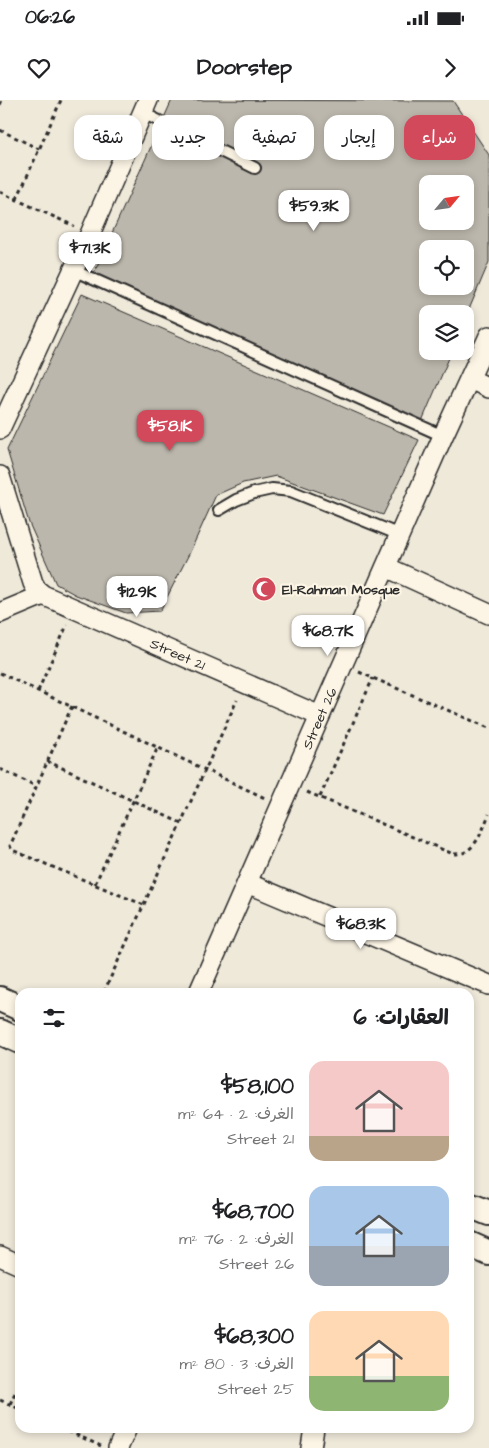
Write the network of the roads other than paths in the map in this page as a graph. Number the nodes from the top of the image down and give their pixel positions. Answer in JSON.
{"nodes":[{"id":1,"x":146,"y":107,"type":"edge"},
{"id":2,"x":255,"y":168,"type":"dead end"},
{"id":3,"x":73,"y":270,"type":"junction"},
{"id":4,"x":489,"y":336,"type":"edge"},
{"id":5,"x":470,"y":379,"type":"junction"},
{"id":6,"x":489,"y":388,"type":"edge"},
{"id":7,"x":0,"y":429,"type":"edge"},
{"id":8,"x":443,"y":436,"type":"junction"},
{"id":9,"x":0,"y":476,"type":"edge"},
{"id":10,"x":219,"y":510,"type":"dead end"},
{"id":11,"x":400,"y":535,"type":"junction"},
{"id":12,"x":386,"y":567,"type":"junction"},
{"id":13,"x":43,"y":595,"type":"junction"},
{"id":14,"x":0,"y":613,"type":"edge"},
{"id":15,"x":489,"y":614,"type":"edge"},
{"id":16,"x":320,"y":716,"type":"junction"},
{"id":17,"x":247,"y":883,"type":"junction"},
{"id":18,"x":489,"y":985,"type":"edge"},
{"id":19,"x":201,"y":988,"type":"edge"},
{"id":20,"x":0,"y":999,"type":"edge"},
{"id":21,"x":15,"y":1006,"type":"edge"},
{"id":22,"x":0,"y":1032,"type":"edge"},
{"id":23,"x":15,"y":1039,"type":"edge"},
{"id":24,"x":474,"y":1207,"type":"edge"},
{"id":25,"x":489,"y":1213,"type":"edge"},
{"id":26,"x":474,"y":1246,"type":"edge"},
{"id":27,"x":489,"y":1253,"type":"edge"},
{"id":28,"x":0,"y":1256,"type":"edge"},
{"id":29,"x":15,"y":1263,"type":"edge"},
{"id":30,"x":124,"y":1433,"type":"edge"},
{"id":31,"x":314,"y":1433,"type":"edge"},
{"id":32,"x":118,"y":1448,"type":"edge"},
{"id":33,"x":312,"y":1448,"type":"edge"}],
"edges":[{"from":1,"to":2,"type":"lane"},
{"from":1,"to":3,"type":"street"},
{"from":3,"to":7,"type":"street"},
{"from":3,"to":8,"type":"lane"},
{"from":4,"to":5,"type":"street","name":"Street 26"},
{"from":5,"to":6,"type":"street"},
{"from":5,"to":8,"type":"street","name":"Street 26"},
{"from":8,"to":11,"type":"street","name":"Street 26"},
{"from":9,"to":13,"type":"street"},
{"from":10,"to":11,"type":"lane"},
{"from":11,"to":12,"type":"street","name":"Street 26"},
{"from":12,"to":15,"type":"street"},
{"from":12,"to":16,"type":"street","name":"Street 26"},
{"from":13,"to":14,"type":"street"},
{"from":13,"to":16,"type":"street","name":"Street 21"},
{"from":16,"to":17,"type":"street","name":"Street 26"},
{"from":17,"to":18,"type":"street"},
{"from":17,"to":19,"type":"street","name":"Street 26"},
{"from":20,"to":21,"type":"street"},
{"from":22,"to":23,"type":"street"},
{"from":24,"to":25,"type":"street"},
{"from":26,"to":27,"type":"street"},
{"from":28,"to":29,"type":"street"},
{"from":30,"to":32,"type":"street"},
{"from":31,"to":33,"type":"street"}]}
